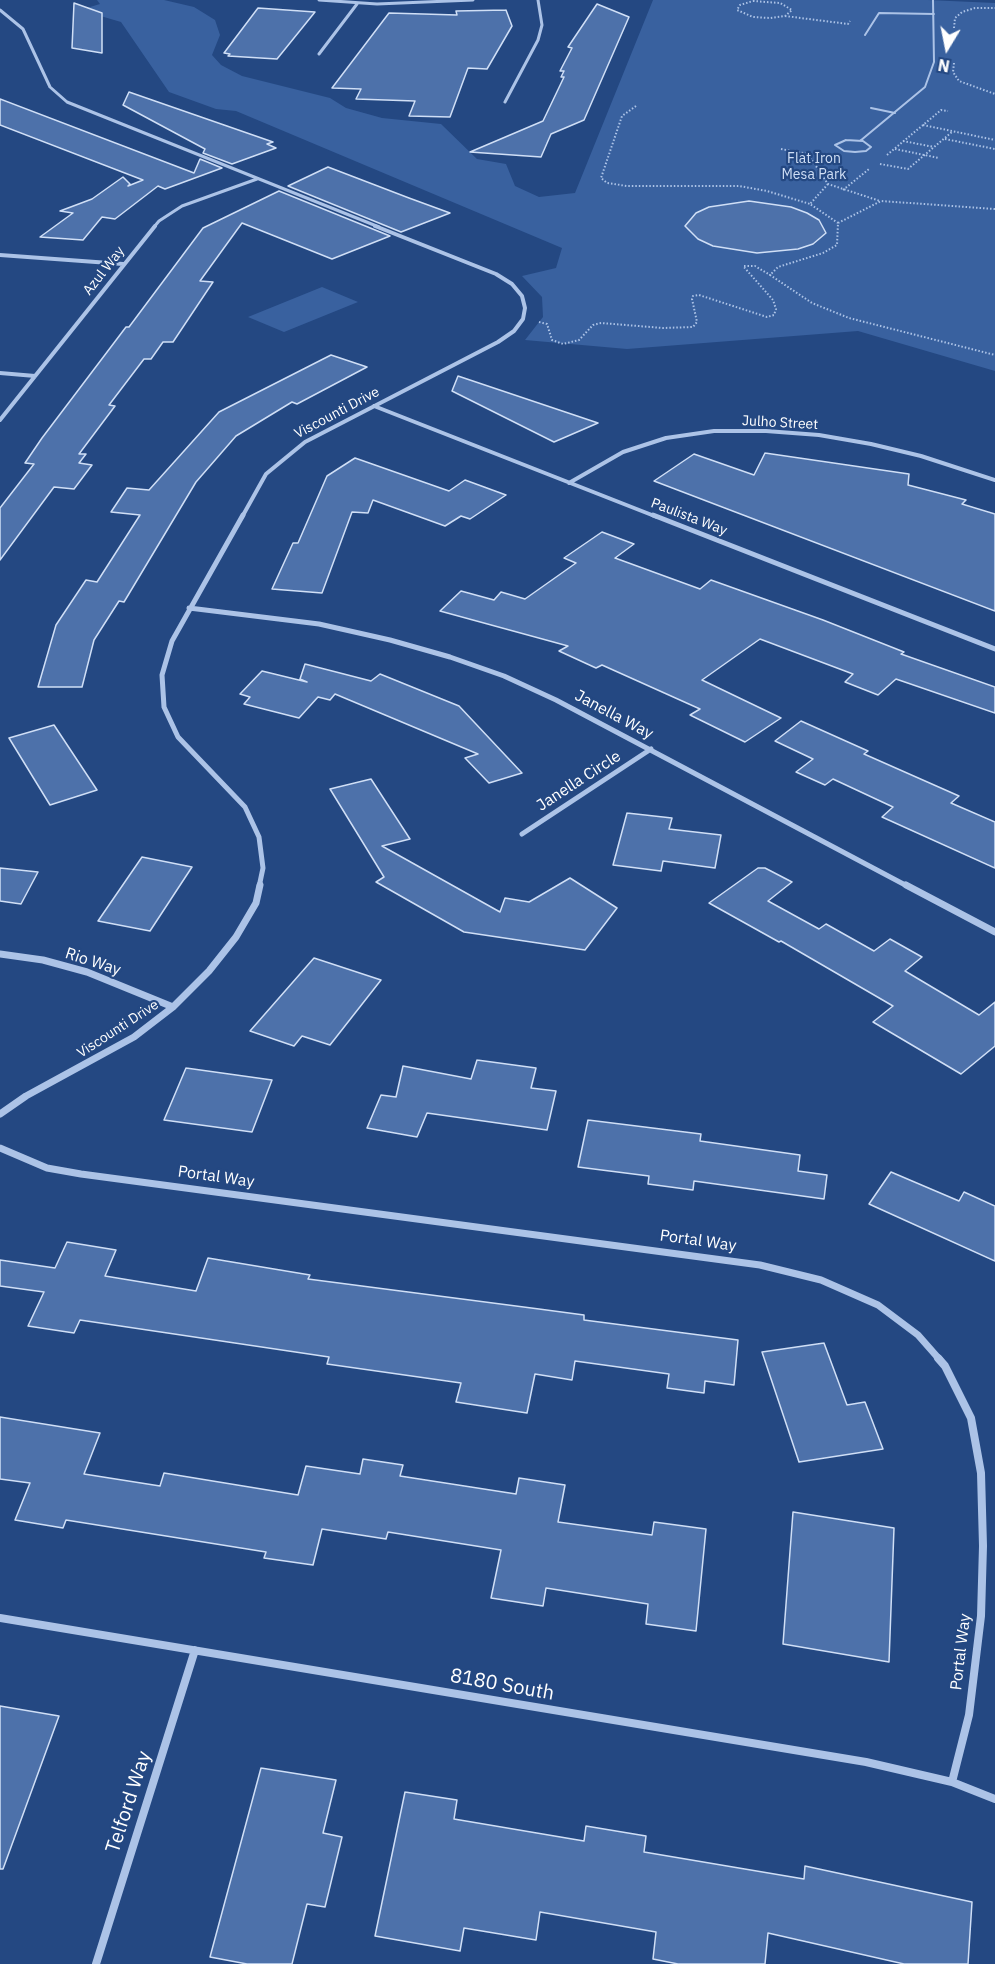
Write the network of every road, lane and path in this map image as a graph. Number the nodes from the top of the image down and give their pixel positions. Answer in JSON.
{"nodes":[{"id":1,"x":319,"y":0,"type":"edge"},
{"id":2,"x":473,"y":0,"type":"edge"},
{"id":3,"x":538,"y":0,"type":"edge"},
{"id":4,"x":933,"y":0,"type":"edge"},
{"id":5,"x":357,"y":4,"type":"junction"},
{"id":6,"x":995,"y":8,"type":"edge"},
{"id":7,"x":0,"y":10,"type":"edge"},
{"id":8,"x":934,"y":14,"type":"junction"},
{"id":9,"x":786,"y":16,"type":"junction"},
{"id":10,"x":853,"y":18,"type":"dead end"},
{"id":11,"x":954,"y":33,"type":"dead end"},
{"id":12,"x":865,"y":35,"type":"dead end"},
{"id":13,"x":319,"y":54,"type":"dead end"},
{"id":14,"x":954,"y":61,"type":"dead end"},
{"id":15,"x":995,"y":94,"type":"edge"},
{"id":16,"x":505,"y":102,"type":"dead end"},
{"id":17,"x":636,"y":106,"type":"dead end"},
{"id":18,"x":872,"y":108,"type":"dead end"},
{"id":19,"x":948,"y":111,"type":"dead end"},
{"id":20,"x":895,"y":113,"type":"junction"},
{"id":21,"x":922,"y":125,"type":"junction"},
{"id":22,"x":953,"y":131,"type":"junction"},
{"id":23,"x":944,"y":139,"type":"junction"},
{"id":24,"x":995,"y":140,"type":"edge"},
{"id":25,"x":860,"y":141,"type":"junction"},
{"id":26,"x":903,"y":141,"type":"junction"},
{"id":27,"x":934,"y":147,"type":"junction"},
{"id":28,"x":781,"y":149,"type":"dead end"},
{"id":29,"x":894,"y":149,"type":"junction"},
{"id":30,"x":995,"y":149,"type":"edge"},
{"id":31,"x":925,"y":155,"type":"junction"},
{"id":32,"x":939,"y":158,"type":"dead end"},
{"id":33,"x":876,"y":163,"type":"junction"},
{"id":34,"x":258,"y":179,"type":"junction"},
{"id":35,"x":828,"y":184,"type":"junction"},
{"id":36,"x":843,"y":190,"type":"junction"},
{"id":37,"x":881,"y":201,"type":"junction"},
{"id":38,"x":810,"y":204,"type":"junction"},
{"id":39,"x":995,"y":209,"type":"edge"},
{"id":40,"x":838,"y":223,"type":"junction"},
{"id":41,"x":0,"y":255,"type":"edge"},
{"id":42,"x":123,"y":264,"type":"junction"},
{"id":43,"x":770,"y":275,"type":"junction"},
{"id":44,"x":523,"y":319,"type":"junction"},
{"id":45,"x":995,"y":356,"type":"edge"},
{"id":46,"x":0,"y":373,"type":"edge"},
{"id":47,"x":35,"y":376,"type":"junction"},
{"id":48,"x":374,"y":406,"type":"junction"},
{"id":49,"x":0,"y":420,"type":"edge"},
{"id":50,"x":995,"y":480,"type":"edge"},
{"id":51,"x":569,"y":483,"type":"junction"},
{"id":52,"x":189,"y":608,"type":"junction"},
{"id":53,"x":995,"y":649,"type":"edge"},
{"id":54,"x":651,"y":749,"type":"junction"},
{"id":55,"x":522,"y":834,"type":"dead end"},
{"id":56,"x":995,"y":932,"type":"edge"},
{"id":57,"x":0,"y":954,"type":"edge"},
{"id":58,"x":173,"y":1007,"type":"junction"},
{"id":59,"x":0,"y":1114,"type":"edge"},
{"id":60,"x":0,"y":1148,"type":"edge"},
{"id":61,"x":0,"y":1618,"type":"edge"},
{"id":62,"x":195,"y":1650,"type":"junction"},
{"id":63,"x":952,"y":1782,"type":"junction"},
{"id":64,"x":995,"y":1799,"type":"edge"},
{"id":65,"x":96,"y":1964,"type":"edge"}],
"edges":[{"from":1,"to":5,"type":"street"},
{"from":2,"to":5,"type":"street"},
{"from":3,"to":16,"type":"street"},
{"from":4,"to":8,"type":"lane"},
{"from":5,"to":13,"type":"street"},
{"from":6,"to":11,"type":"path"},
{"from":7,"to":34,"type":"street"},
{"from":8,"to":12,"type":"lane"},
{"from":8,"to":20,"type":"lane"},
{"from":9,"to":9,"type":"path"},
{"from":9,"to":10,"type":"path"},
{"from":14,"to":15,"type":"path"},
{"from":17,"to":38,"type":"path"},
{"from":18,"to":20,"type":"lane"},
{"from":19,"to":21,"type":"path"},
{"from":20,"to":25,"type":"lane"},
{"from":21,"to":22,"type":"path"},
{"from":21,"to":26,"type":"path"},
{"from":22,"to":23,"type":"path"},
{"from":22,"to":24,"type":"path"},
{"from":23,"to":27,"type":"path"},
{"from":23,"to":30,"type":"path"},
{"from":25,"to":25,"type":"lane"},
{"from":26,"to":27,"type":"path"},
{"from":26,"to":29,"type":"path"},
{"from":27,"to":31,"type":"path"},
{"from":28,"to":35,"type":"path"},
{"from":29,"to":31,"type":"path"},
{"from":29,"to":33,"type":"path"},
{"from":31,"to":32,"type":"path"},
{"from":31,"to":33,"type":"path"},
{"from":33,"to":36,"type":"path"},
{"from":34,"to":42,"type":"street","name":"Azul Way"},
{"from":34,"to":44,"type":"street"},
{"from":35,"to":36,"type":"path"},
{"from":35,"to":38,"type":"path"},
{"from":36,"to":37,"type":"path"},
{"from":37,"to":39,"type":"path"},
{"from":37,"to":40,"type":"path"},
{"from":38,"to":40,"type":"path"},
{"from":40,"to":43,"type":"path"},
{"from":41,"to":42,"type":"street"},
{"from":42,"to":47,"type":"street","name":"Azul Way"},
{"from":43,"to":44,"type":"path"},
{"from":43,"to":45,"type":"path"},
{"from":44,"to":48,"type":"street","name":"Viscounti Drive"},
{"from":46,"to":47,"type":"street"},
{"from":47,"to":49,"type":"street","name":"Azul Way"},
{"from":48,"to":51,"type":"street","name":"Paulista Way"},
{"from":48,"to":52,"type":"street","name":"Viscounti Drive"},
{"from":50,"to":51,"type":"street","name":"Julho Street"},
{"from":51,"to":53,"type":"street","name":"Paulista Way"},
{"from":52,"to":54,"type":"street","name":"Janella Way"},
{"from":52,"to":58,"type":"street","name":"Viscounti Drive"},
{"from":54,"to":55,"type":"street","name":"Janella Circle"},
{"from":54,"to":56,"type":"street","name":"Janella Way"},
{"from":57,"to":58,"type":"street","name":"Rio Way"},
{"from":58,"to":59,"type":"street","name":"Viscounti Drive"},
{"from":60,"to":63,"type":"street","name":"Portal Way"},
{"from":61,"to":62,"type":"street","name":"8180 South"},
{"from":62,"to":63,"type":"street","name":"8180 South"},
{"from":62,"to":65,"type":"street","name":"Telford Way"},
{"from":63,"to":64,"type":"street","name":"8180 South"}]}
